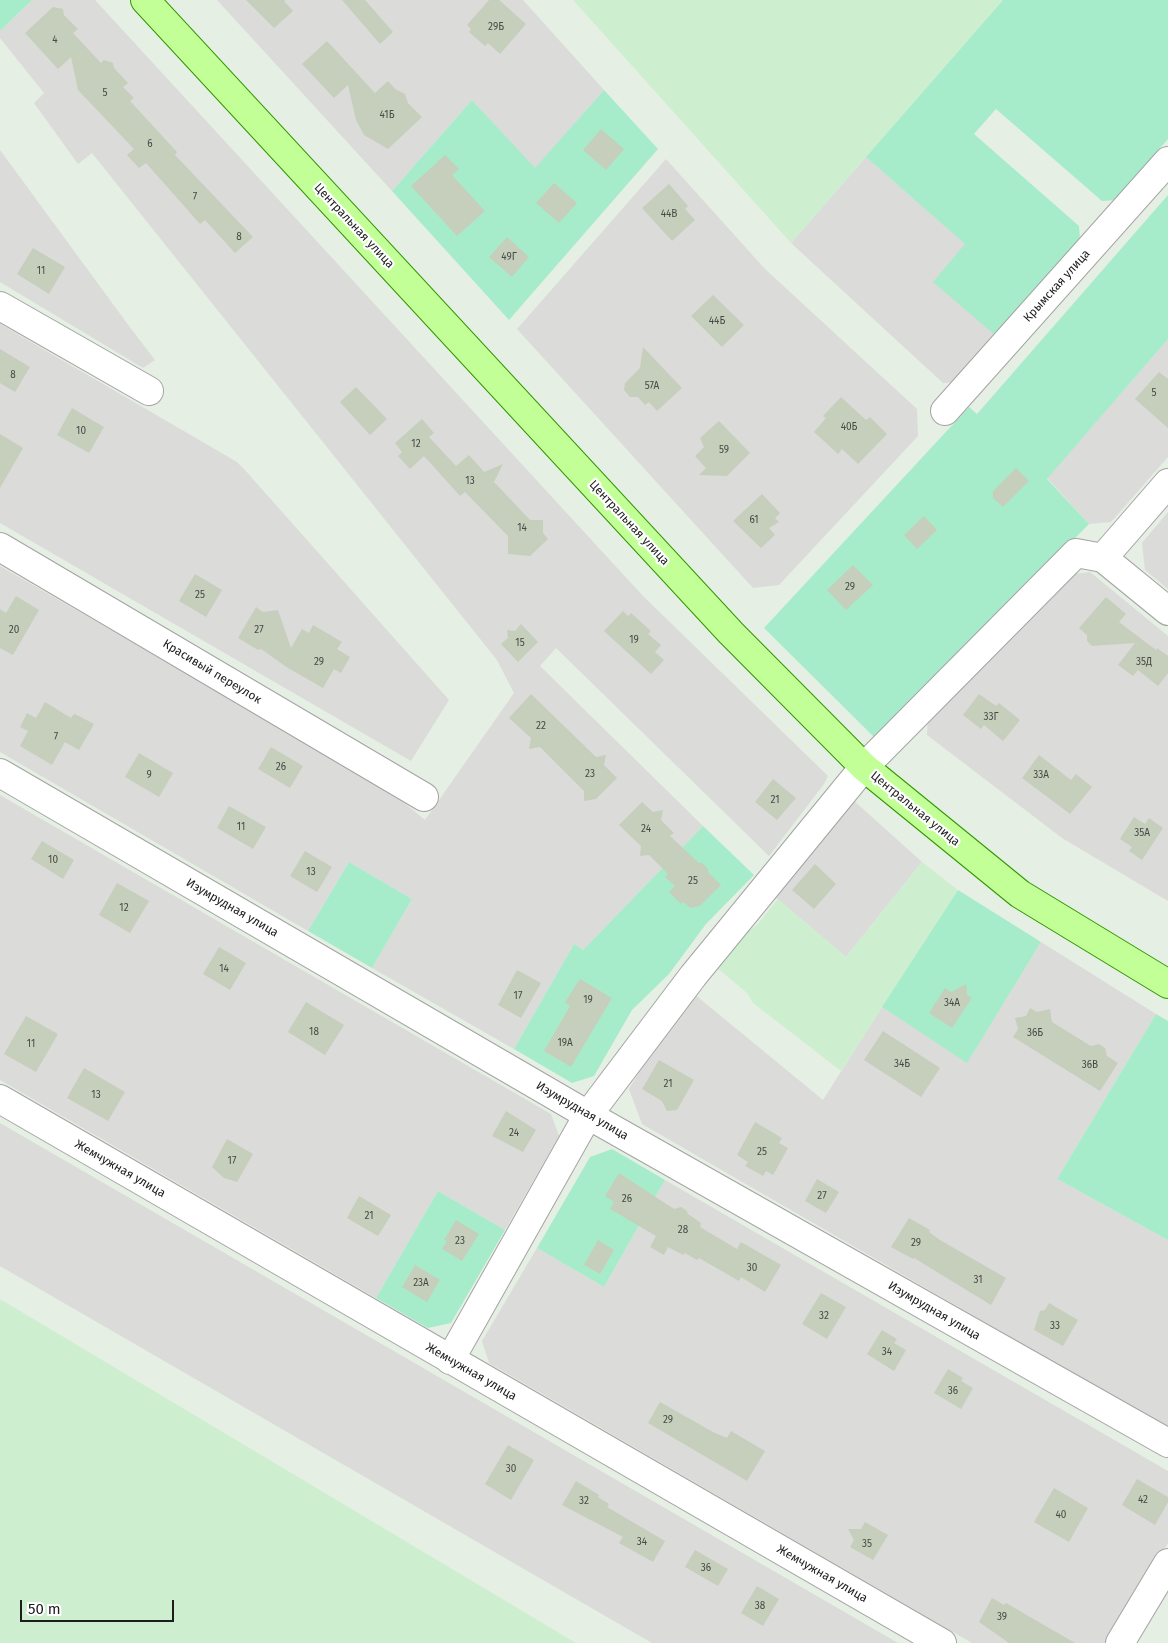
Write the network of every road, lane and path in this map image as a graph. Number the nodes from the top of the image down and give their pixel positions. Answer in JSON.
{"nodes":[{"id":1,"x":145,"y":0,"type":"edge"},
{"id":2,"x":1168,"y":161,"type":"edge"},
{"id":3,"x":0,"y":306,"type":"edge"},
{"id":4,"x":149,"y":391,"type":"dead end"},
{"id":5,"x":946,"y":411,"type":"dead end"},
{"id":6,"x":1168,"y":483,"type":"edge"},
{"id":7,"x":0,"y":547,"type":"edge"},
{"id":8,"x":1103,"y":558,"type":"junction"},
{"id":9,"x":1168,"y":611,"type":"edge"},
{"id":10,"x":864,"y":767,"type":"junction"},
{"id":11,"x":0,"y":773,"type":"edge"},
{"id":12,"x":424,"y":798,"type":"dead end"},
{"id":13,"x":1168,"y":984,"type":"edge"},
{"id":14,"x":0,"y":1099,"type":"edge"},
{"id":15,"x":588,"y":1115,"type":"junction"},
{"id":16,"x":450,"y":1360,"type":"junction"},
{"id":17,"x":1168,"y":1444,"type":"edge"},
{"id":18,"x":1168,"y":1563,"type":"edge"},
{"id":19,"x":942,"y":1643,"type":"edge"},
{"id":20,"x":1120,"y":1643,"type":"edge"}],
"edges":[{"from":1,"to":10,"type":"main road","name":"Центральная улица"},
{"from":2,"to":5,"type":"street","name":"Крымская улица"},
{"from":3,"to":4,"type":"street"},
{"from":6,"to":8,"type":"street"},
{"from":7,"to":12,"type":"street","name":"Красивый переулок"},
{"from":8,"to":9,"type":"street"},
{"from":8,"to":10,"type":"street"},
{"from":10,"to":13,"type":"main road","name":"Центральная улица"},
{"from":10,"to":15,"type":"street"},
{"from":11,"to":15,"type":"street","name":"Изумрудная улица"},
{"from":14,"to":16,"type":"street","name":"Жемчужная улица"},
{"from":15,"to":16,"type":"street"},
{"from":15,"to":17,"type":"street","name":"Изумрудная улица"},
{"from":16,"to":19,"type":"street","name":"Жемчужная улица"},
{"from":18,"to":20,"type":"street"}]}
